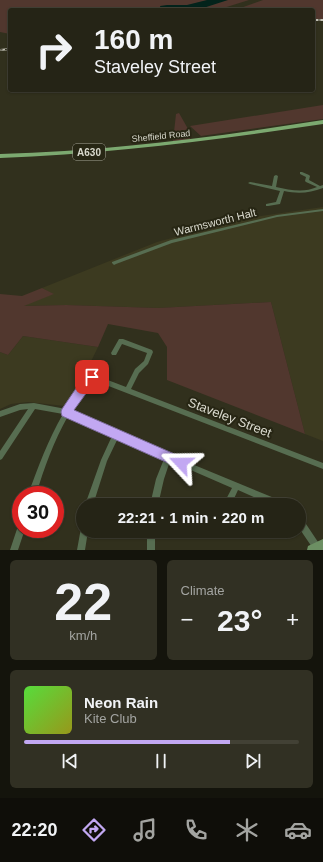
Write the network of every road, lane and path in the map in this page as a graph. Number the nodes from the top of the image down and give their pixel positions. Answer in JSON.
{"nodes":[{"id":1,"x":323,"y":122,"type":"edge"},
{"id":2,"x":0,"y":156,"type":"edge"},
{"id":3,"x":301,"y":173,"type":"dead end"},
{"id":4,"x":276,"y":176,"type":"dead end"},
{"id":5,"x":250,"y":183,"type":"dead end"},
{"id":6,"x":322,"y":187,"type":"edge"},
{"id":7,"x":274,"y":188,"type":"junction"},
{"id":8,"x":282,"y":190,"type":"junction"},
{"id":9,"x":268,"y":205,"type":"dead end"},
{"id":10,"x":323,"y":210,"type":"edge"},
{"id":11,"x":114,"y":263,"type":"dead end"},
{"id":12,"x":114,"y":353,"type":"dead end"},
{"id":13,"x":128,"y":390,"type":"junction"},
{"id":14,"x":34,"y":406,"type":"junction"},
{"id":15,"x":66,"y":412,"type":"junction"},
{"id":16,"x":0,"y":414,"type":"edge"},
{"id":17,"x":116,"y":435,"type":"junction"},
{"id":18,"x":0,"y":457,"type":"edge"},
{"id":19,"x":168,"y":457,"type":"junction"},
{"id":20,"x":323,"y":466,"type":"edge"},
{"id":21,"x":35,"y":486,"type":"edge"},
{"id":22,"x":236,"y":486,"type":"junction"},
{"id":23,"x":91,"y":498,"type":"edge"},
{"id":24,"x":156,"y":498,"type":"edge"},
{"id":25,"x":230,"y":498,"type":"edge"},
{"id":26,"x":265,"y":498,"type":"edge"},
{"id":27,"x":306,"y":531,"type":"edge"},
{"id":28,"x":18,"y":538,"type":"edge"},
{"id":29,"x":83,"y":538,"type":"edge"},
{"id":30,"x":151,"y":538,"type":"edge"},
{"id":31,"x":317,"y":547,"type":"edge"},
{"id":32,"x":14,"y":550,"type":"edge"},
{"id":33,"x":81,"y":550,"type":"edge"},
{"id":34,"x":151,"y":550,"type":"edge"}],
"edges":[{"from":1,"to":2,"type":"main road","name":"Sheffield Road","number":"A630"},
{"from":3,"to":6,"type":"street"},
{"from":4,"to":7,"type":"street"},
{"from":5,"to":7,"type":"street"},
{"from":6,"to":8,"type":"street"},
{"from":7,"to":8,"type":"street"},
{"from":8,"to":9,"type":"street"},
{"from":10,"to":11,"type":"street","name":"Warmsworth Halt"},
{"from":12,"to":13,"type":"street"},
{"from":13,"to":15,"type":"street","name":"Staveley Street"},
{"from":13,"to":20,"type":"street","name":"Staveley Street"},
{"from":14,"to":15,"type":"street"},
{"from":14,"to":16,"type":"street"},
{"from":14,"to":18,"type":"street"},
{"from":15,"to":17,"type":"street"},
{"from":15,"to":21,"type":"street"},
{"from":17,"to":19,"type":"street"},
{"from":17,"to":23,"type":"street"},
{"from":19,"to":22,"type":"street"},
{"from":19,"to":24,"type":"street"},
{"from":22,"to":25,"type":"street"},
{"from":22,"to":26,"type":"street"},
{"from":27,"to":31,"type":"street"},
{"from":28,"to":32,"type":"street"},
{"from":29,"to":33,"type":"street"},
{"from":30,"to":34,"type":"street"}]}
